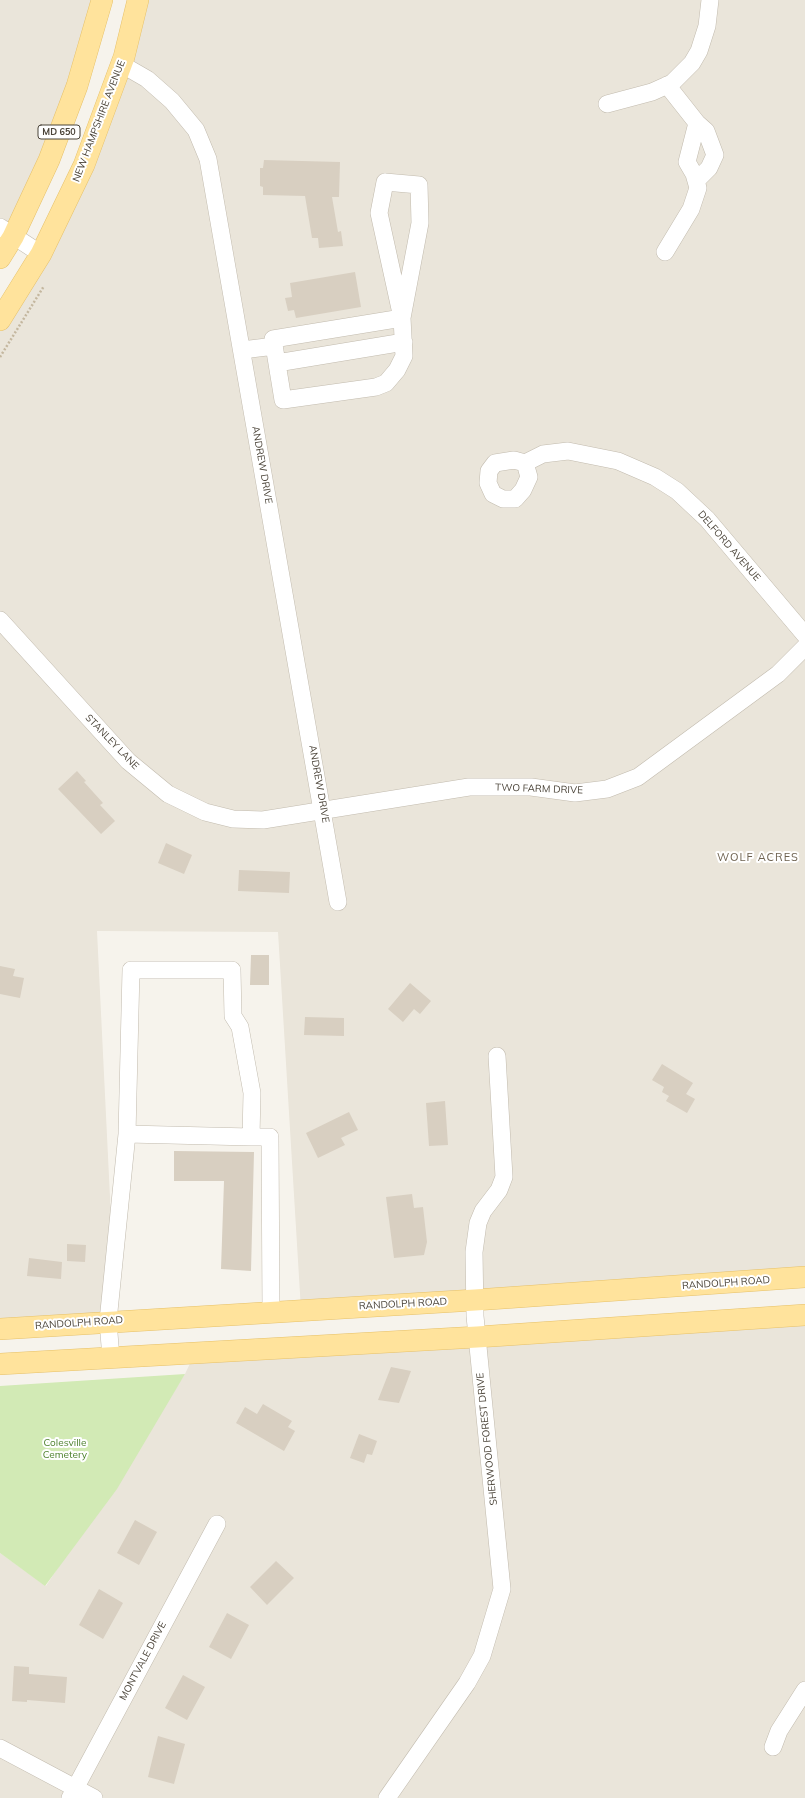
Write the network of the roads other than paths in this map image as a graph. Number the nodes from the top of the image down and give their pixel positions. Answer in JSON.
{"nodes":[{"id":1,"x":102,"y":0,"type":"edge"},
{"id":2,"x":138,"y":0,"type":"edge"},
{"id":3,"x":710,"y":0,"type":"edge"},
{"id":4,"x":121,"y":64,"type":"junction"},
{"id":5,"x":667,"y":85,"type":"junction"},
{"id":6,"x":607,"y":104,"type":"dead end"},
{"id":7,"x":697,"y":123,"type":"junction"},
{"id":8,"x":696,"y":181,"type":"junction"},
{"id":9,"x":7,"y":232,"type":"edge"},
{"id":10,"x":665,"y":252,"type":"dead end"},
{"id":11,"x":41,"y":254,"type":"junction"},
{"id":12,"x":0,"y":258,"type":"edge"},
{"id":13,"x":402,"y":318,"type":"junction"},
{"id":14,"x":0,"y":320,"type":"edge"},
{"id":15,"x":404,"y":342,"type":"junction"},
{"id":16,"x":242,"y":350,"type":"junction"},
{"id":17,"x":276,"y":354,"type":"junction"},
{"id":18,"x":525,"y":463,"type":"dead end"},
{"id":19,"x":0,"y":620,"type":"edge"},
{"id":20,"x":805,"y":635,"type":"edge"},
{"id":21,"x":805,"y":647,"type":"edge"},
{"id":22,"x":323,"y":811,"type":"junction"},
{"id":23,"x":338,"y":902,"type":"dead end"},
{"id":24,"x":497,"y":1056,"type":"dead end"},
{"id":25,"x":127,"y":1134,"type":"junction"},
{"id":26,"x":252,"y":1137,"type":"junction"},
{"id":27,"x":805,"y":1277,"type":"edge"},
{"id":28,"x":475,"y":1300,"type":"junction"},
{"id":29,"x":271,"y":1312,"type":"junction"},
{"id":30,"x":805,"y":1315,"type":"edge"},
{"id":31,"x":108,"y":1321,"type":"junction"},
{"id":32,"x":0,"y":1328,"type":"edge"},
{"id":33,"x":477,"y":1337,"type":"junction"},
{"id":34,"x":111,"y":1358,"type":"junction"},
{"id":35,"x":0,"y":1364,"type":"edge"},
{"id":36,"x":217,"y":1524,"type":"dead end"},
{"id":37,"x":805,"y":1690,"type":"edge"},
{"id":38,"x":773,"y":1747,"type":"dead end"},
{"id":39,"x":0,"y":1748,"type":"edge"},
{"id":40,"x":72,"y":1793,"type":"edge"},
{"id":41,"x":94,"y":1798,"type":"edge"},
{"id":42,"x":387,"y":1798,"type":"edge"}],
"edges":[{"from":1,"to":9,"type":"main road","number":"MD 650"},
{"from":2,"to":4,"type":"main road","name":"NEW HAMPSHIRE AVENUE","number":"MD 650"},
{"from":3,"to":5,"type":"street"},
{"from":4,"to":11,"type":"main road","name":"NEW HAMPSHIRE AVENUE","number":"MD 650"},
{"from":4,"to":16,"type":"street","name":"ANDREW DRIVE"},
{"from":5,"to":6,"type":"street"},
{"from":5,"to":7,"type":"street"},
{"from":7,"to":8,"type":"street"},
{"from":7,"to":8,"type":"street"},
{"from":8,"to":10,"type":"street"},
{"from":9,"to":11,"type":"street"},
{"from":9,"to":12,"type":"main road","number":"MD 650"},
{"from":11,"to":14,"type":"main road","name":"NEW HAMPSHIRE AVENUE","number":"MD 650"},
{"from":13,"to":13,"type":"street"},
{"from":13,"to":15,"type":"street"},
{"from":13,"to":17,"type":"street"},
{"from":15,"to":17,"type":"street"},
{"from":15,"to":17,"type":"street"},
{"from":16,"to":17,"type":"street"},
{"from":16,"to":22,"type":"street","name":"ANDREW DRIVE"},
{"from":18,"to":20,"type":"street","name":"DELFORD AVENUE"},
{"from":19,"to":22,"type":"street","name":"STANLEY LANE"},
{"from":21,"to":22,"type":"street","name":"TWO FARM DRIVE"},
{"from":22,"to":23,"type":"street","name":"ANDREW DRIVE"},
{"from":24,"to":28,"type":"street","name":"SHERWOOD FOREST DRIVE"},
{"from":25,"to":26,"type":"street"},
{"from":25,"to":26,"type":"street"},
{"from":25,"to":31,"type":"street"},
{"from":26,"to":29,"type":"street"},
{"from":27,"to":28,"type":"main road","name":"RANDOLPH ROAD"},
{"from":28,"to":29,"type":"main road","name":"RANDOLPH ROAD"},
{"from":28,"to":33,"type":"street","name":"SHERWOOD FOREST DRIVE"},
{"from":29,"to":31,"type":"main road","name":"RANDOLPH ROAD"},
{"from":30,"to":33,"type":"main road"},
{"from":31,"to":32,"type":"main road","name":"RANDOLPH ROAD"},
{"from":31,"to":34,"type":"street"},
{"from":33,"to":34,"type":"main road"},
{"from":33,"to":42,"type":"street","name":"SHERWOOD FOREST DRIVE"},
{"from":34,"to":35,"type":"main road"},
{"from":36,"to":40,"type":"street","name":"MONTVALE DRIVE"},
{"from":37,"to":38,"type":"street"},
{"from":39,"to":40,"type":"street"},
{"from":40,"to":41,"type":"street"}]}
